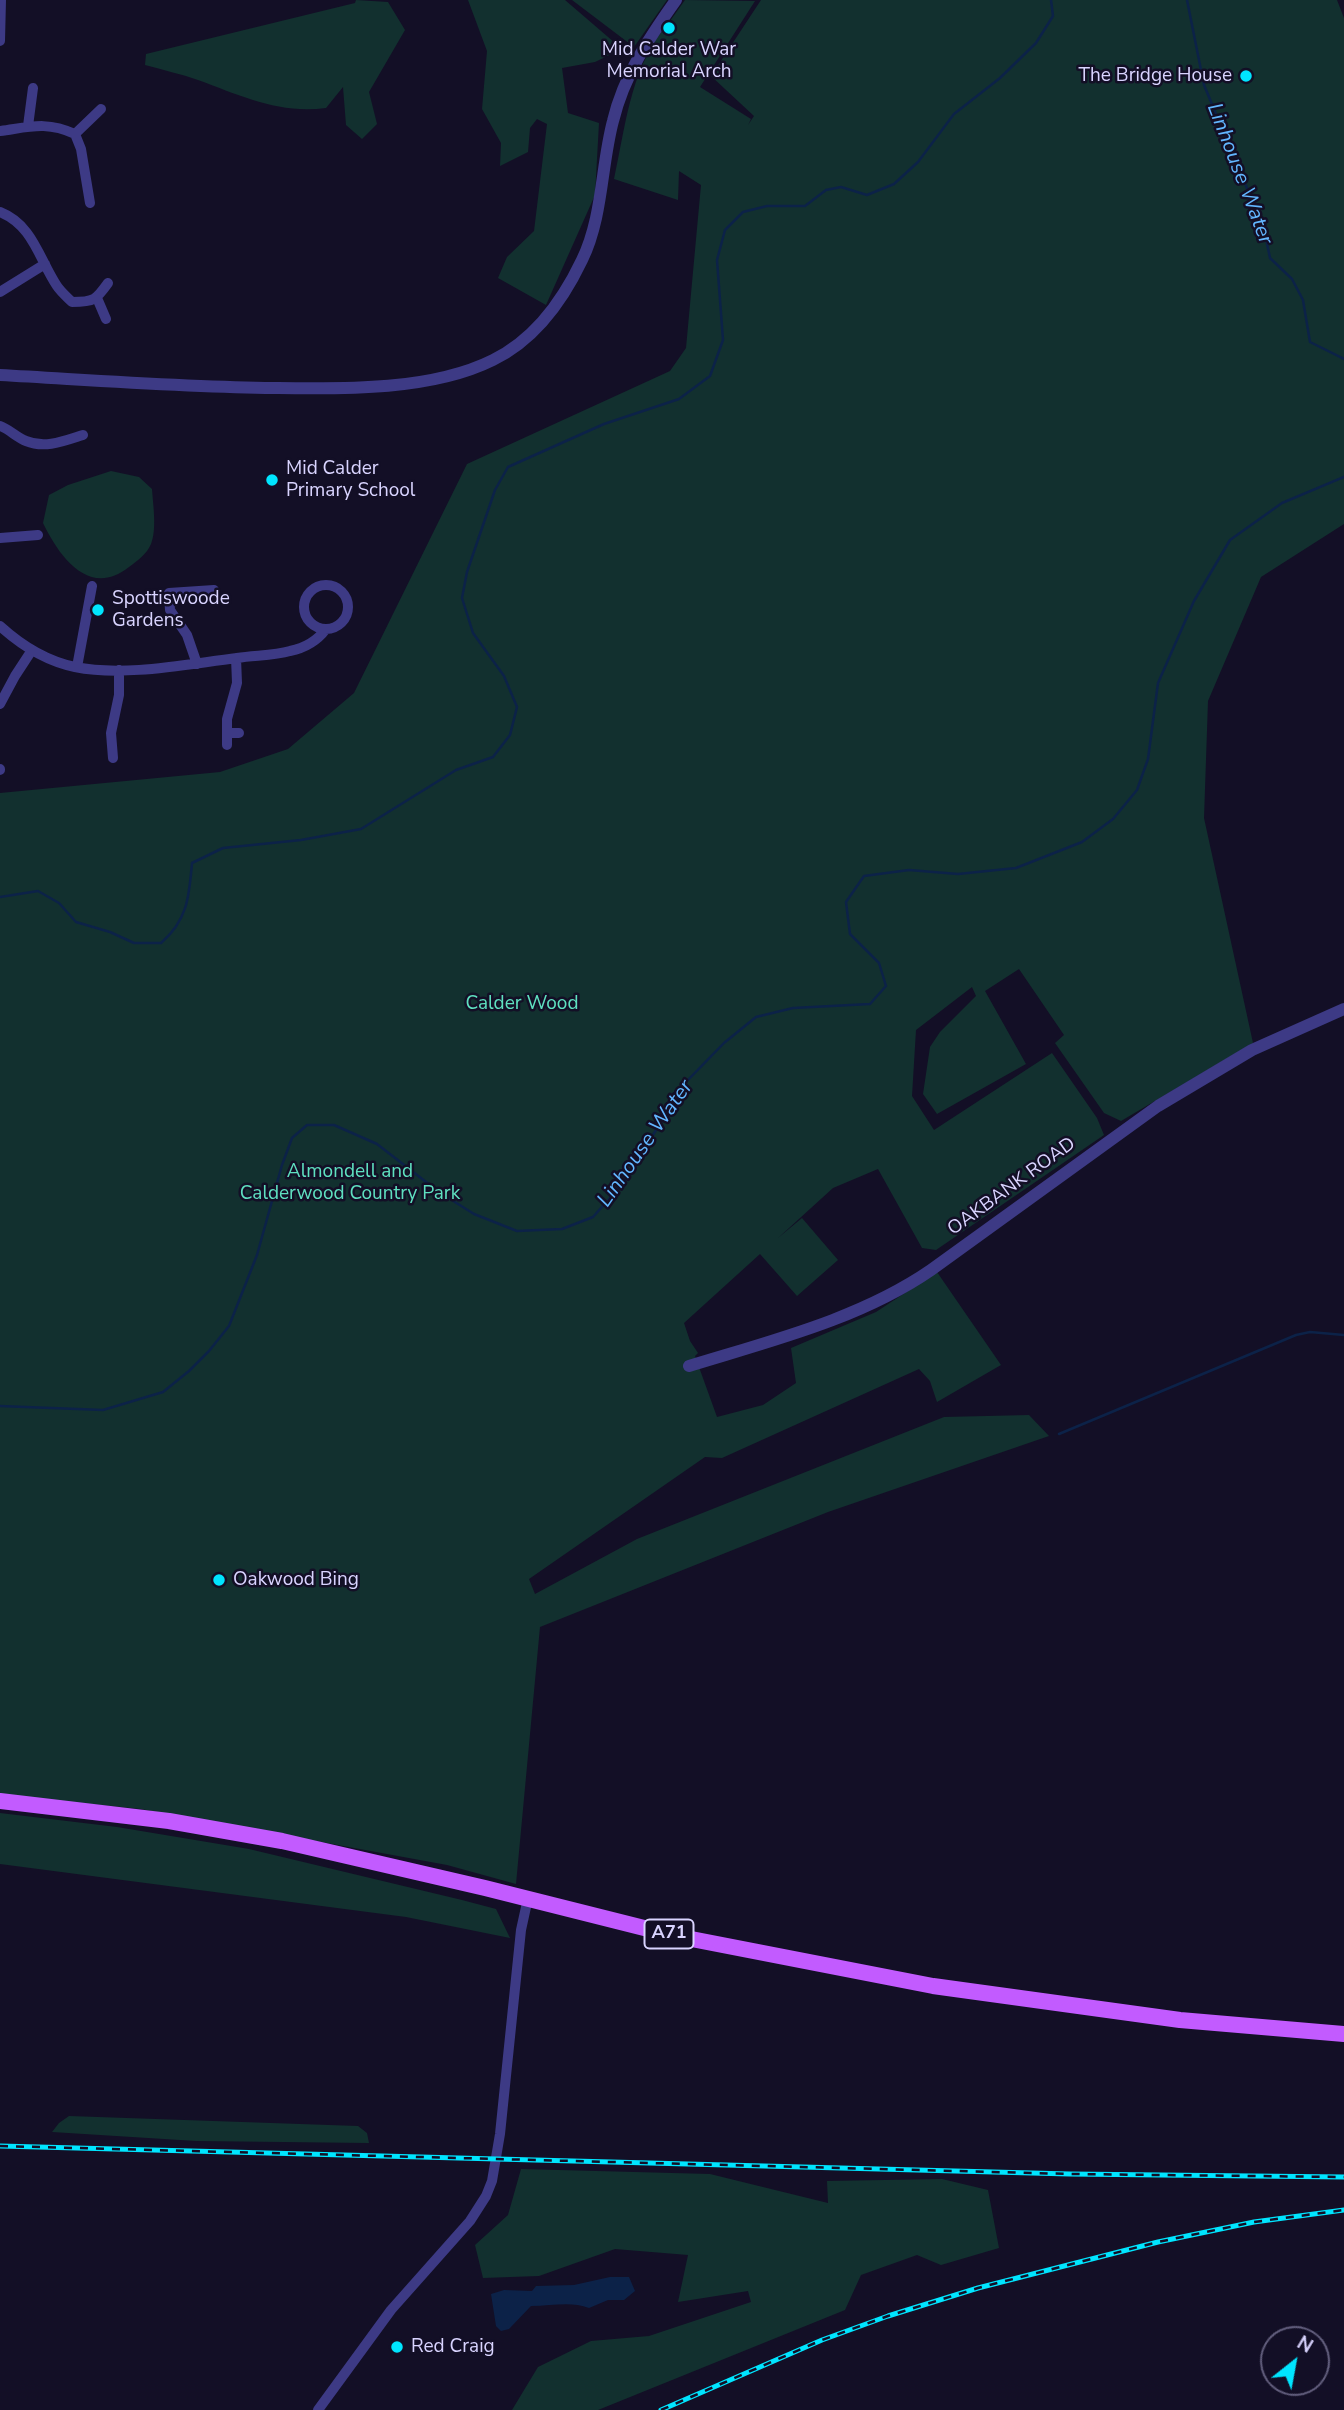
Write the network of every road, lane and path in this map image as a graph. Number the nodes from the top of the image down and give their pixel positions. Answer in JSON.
{"nodes":[{"id":1,"x":1,"y":0,"type":"edge"},
{"id":2,"x":676,"y":0,"type":"edge"},
{"id":3,"x":0,"y":41,"type":"edge"},
{"id":4,"x":33,"y":88,"type":"dead end"},
{"id":5,"x":101,"y":109,"type":"dead end"},
{"id":6,"x":28,"y":126,"type":"junction"},
{"id":7,"x":0,"y":131,"type":"edge"},
{"id":8,"x":75,"y":134,"type":"junction"},
{"id":9,"x":90,"y":203,"type":"dead end"},
{"id":10,"x":0,"y":212,"type":"edge"},
{"id":11,"x":45,"y":264,"type":"junction"},
{"id":12,"x":108,"y":283,"type":"dead end"},
{"id":13,"x":0,"y":292,"type":"edge"},
{"id":14,"x":97,"y":299,"type":"junction"},
{"id":15,"x":106,"y":319,"type":"dead end"},
{"id":16,"x":0,"y":375,"type":"edge"},
{"id":17,"x":0,"y":426,"type":"edge"},
{"id":18,"x":83,"y":435,"type":"dead end"},
{"id":19,"x":37,"y":535,"type":"dead end"},
{"id":20,"x":0,"y":538,"type":"edge"},
{"id":21,"x":92,"y":586,"type":"dead end"},
{"id":22,"x":214,"y":590,"type":"dead end"},
{"id":23,"x":0,"y":626,"type":"edge"},
{"id":24,"x":326,"y":629,"type":"junction"},
{"id":25,"x":32,"y":650,"type":"junction"},
{"id":26,"x":236,"y":658,"type":"junction"},
{"id":27,"x":197,"y":664,"type":"junction"},
{"id":28,"x":77,"y":667,"type":"junction"},
{"id":29,"x":119,"y":670,"type":"junction"},
{"id":30,"x":0,"y":704,"type":"edge"},
{"id":31,"x":227,"y":745,"type":"dead end"},
{"id":32,"x":113,"y":758,"type":"dead end"},
{"id":33,"x":1344,"y":1009,"type":"edge"},
{"id":34,"x":689,"y":1366,"type":"dead end"},
{"id":35,"x":0,"y":1801,"type":"edge"},
{"id":36,"x":528,"y":1898,"type":"junction"},
{"id":37,"x":1344,"y":2034,"type":"edge"},
{"id":38,"x":318,"y":2410,"type":"edge"}],
"edges":[{"from":1,"to":3,"type":"street"},
{"from":2,"to":16,"type":"street"},
{"from":4,"to":6,"type":"street"},
{"from":5,"to":8,"type":"street"},
{"from":6,"to":7,"type":"street"},
{"from":6,"to":8,"type":"street"},
{"from":8,"to":9,"type":"street"},
{"from":10,"to":11,"type":"street"},
{"from":11,"to":13,"type":"street"},
{"from":11,"to":14,"type":"street"},
{"from":12,"to":14,"type":"street"},
{"from":14,"to":15,"type":"street"},
{"from":17,"to":18,"type":"street"},
{"from":19,"to":20,"type":"street"},
{"from":21,"to":28,"type":"street"},
{"from":22,"to":27,"type":"street"},
{"from":23,"to":25,"type":"street"},
{"from":24,"to":24,"type":"street"},
{"from":24,"to":26,"type":"street"},
{"from":25,"to":28,"type":"street"},
{"from":25,"to":30,"type":"street"},
{"from":26,"to":27,"type":"street"},
{"from":26,"to":31,"type":"street"},
{"from":27,"to":29,"type":"street"},
{"from":28,"to":29,"type":"street"},
{"from":29,"to":32,"type":"street"},
{"from":33,"to":34,"type":"street","name":"OAKBANK ROAD"},
{"from":35,"to":36,"type":"main road","number":"A71"},
{"from":36,"to":37,"type":"main road","number":"A71"},
{"from":36,"to":38,"type":"street"}]}
